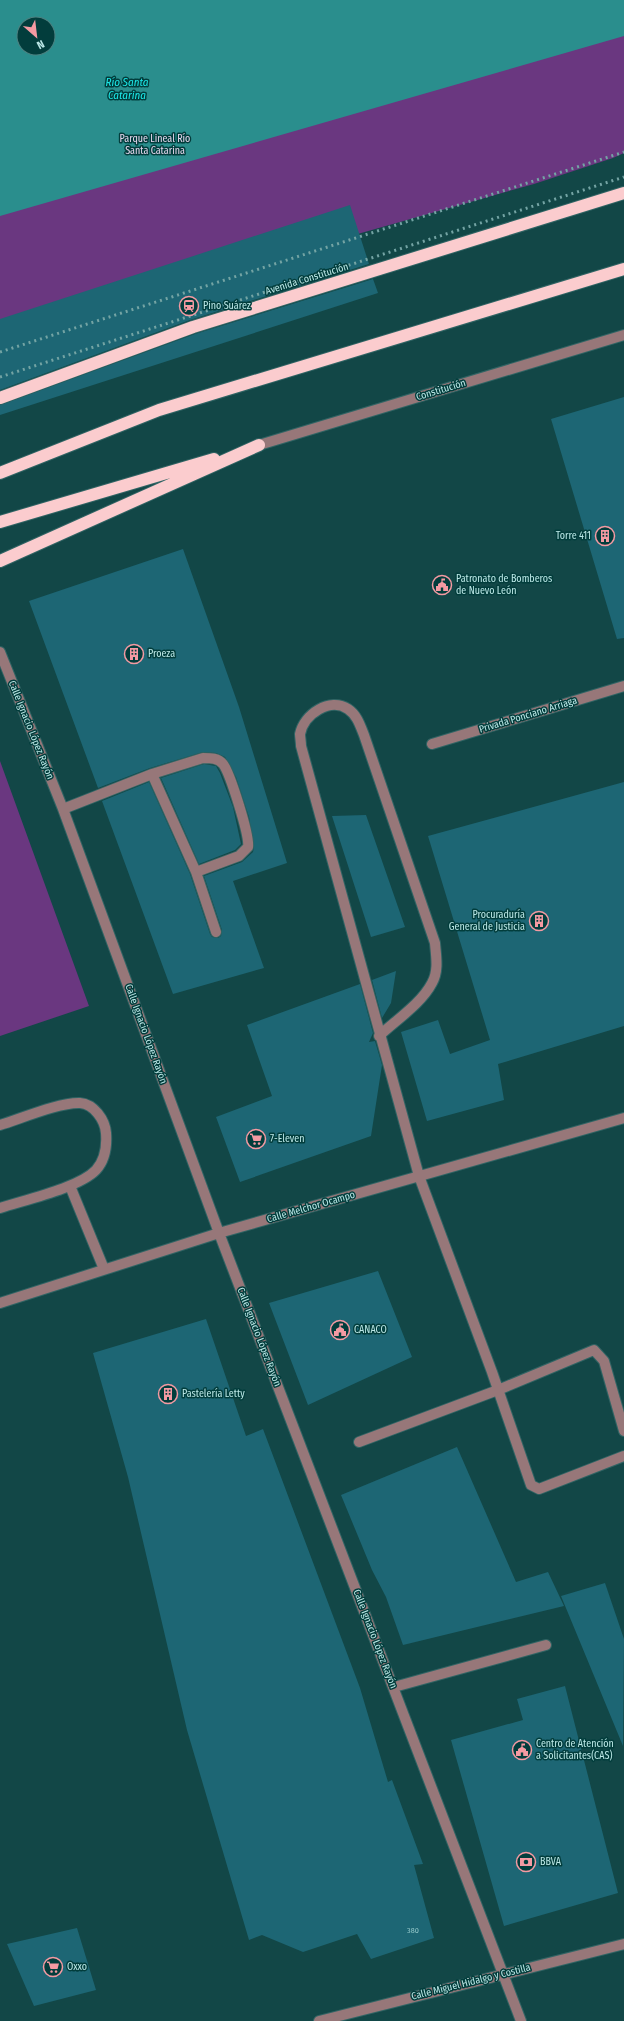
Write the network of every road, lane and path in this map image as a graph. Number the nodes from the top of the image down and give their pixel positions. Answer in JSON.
{"nodes":[{"id":1,"x":624,"y":193,"type":"edge"},
{"id":2,"x":624,"y":269,"type":"edge"},
{"id":3,"x":624,"y":335,"type":"edge"},
{"id":4,"x":0,"y":398,"type":"edge"},
{"id":5,"x":259,"y":445,"type":"junction"},
{"id":6,"x":0,"y":473,"type":"edge"},
{"id":7,"x":0,"y":522,"type":"edge"},
{"id":8,"x":0,"y":562,"type":"edge"},
{"id":9,"x":0,"y":652,"type":"edge"},
{"id":10,"x":624,"y":686,"type":"edge"},
{"id":11,"x":432,"y":744,"type":"dead end"},
{"id":12,"x":152,"y":774,"type":"junction"},
{"id":13,"x":63,"y":809,"type":"junction"},
{"id":14,"x":196,"y":872,"type":"junction"},
{"id":15,"x":216,"y":932,"type":"dead end"},
{"id":16,"x":379,"y":1036,"type":"junction"},
{"id":17,"x":624,"y":1118,"type":"edge"},
{"id":18,"x":0,"y":1125,"type":"edge"},
{"id":19,"x":419,"y":1176,"type":"junction"},
{"id":20,"x":70,"y":1186,"type":"junction"},
{"id":21,"x":0,"y":1208,"type":"edge"},
{"id":22,"x":219,"y":1233,"type":"junction"},
{"id":23,"x":104,"y":1269,"type":"junction"},
{"id":24,"x":0,"y":1303,"type":"edge"},
{"id":25,"x":498,"y":1390,"type":"junction"},
{"id":26,"x":624,"y":1431,"type":"edge"},
{"id":27,"x":359,"y":1442,"type":"dead end"},
{"id":28,"x":624,"y":1456,"type":"edge"},
{"id":29,"x":546,"y":1645,"type":"dead end"},
{"id":30,"x":394,"y":1687,"type":"junction"},
{"id":31,"x":624,"y":1944,"type":"edge"},
{"id":32,"x":502,"y":1975,"type":"junction"},
{"id":33,"x":319,"y":2021,"type":"edge"},
{"id":34,"x":521,"y":2021,"type":"edge"}],
"edges":[{"from":1,"to":4,"type":"highway","name":"Avenida Constitución"},
{"from":2,"to":6,"type":"highway"},
{"from":3,"to":5,"type":"street","name":"Constitución"},
{"from":5,"to":7,"type":"highway"},
{"from":5,"to":8,"type":"highway"},
{"from":9,"to":13,"type":"street","name":"Calle Ignacio López Rayón"},
{"from":10,"to":11,"type":"street","name":"Privada Ponciano Arriaga"},
{"from":12,"to":13,"type":"street"},
{"from":12,"to":14,"type":"street"},
{"from":12,"to":14,"type":"street"},
{"from":13,"to":22,"type":"street","name":"Calle Ignacio López Rayón"},
{"from":14,"to":15,"type":"street"},
{"from":16,"to":16,"type":"street"},
{"from":16,"to":19,"type":"street"},
{"from":17,"to":19,"type":"street","name":"Calle Melchor Ocampo"},
{"from":18,"to":20,"type":"street"},
{"from":19,"to":22,"type":"street","name":"Calle Melchor Ocampo"},
{"from":19,"to":25,"type":"street"},
{"from":20,"to":21,"type":"street"},
{"from":20,"to":23,"type":"street"},
{"from":22,"to":23,"type":"street","name":"Calle Melchor Ocampo"},
{"from":22,"to":30,"type":"street","name":"Calle Ignacio López Rayón"},
{"from":23,"to":24,"type":"street","name":"Calle Melchor Ocampo"},
{"from":25,"to":26,"type":"street"},
{"from":25,"to":27,"type":"street"},
{"from":25,"to":28,"type":"street"},
{"from":29,"to":30,"type":"street"},
{"from":30,"to":32,"type":"street","name":"Calle Ignacio López Rayón"},
{"from":31,"to":32,"type":"street","name":"Calle Miguel Hidalgo y Costilla"},
{"from":32,"to":33,"type":"street","name":"Calle Miguel Hidalgo y Costilla"},
{"from":32,"to":34,"type":"street","name":"Calle Ignacio López Rayón"}]}
